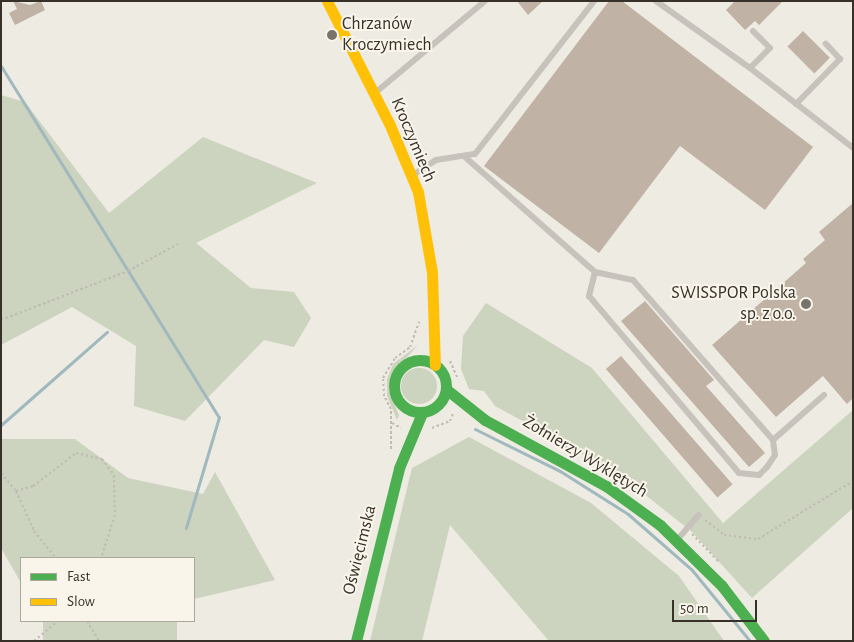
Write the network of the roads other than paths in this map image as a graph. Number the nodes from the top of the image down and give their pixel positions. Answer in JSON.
{"nodes":[{"id":1,"x":327,"y":1,"type":"edge"},
{"id":2,"x":471,"y":1,"type":"edge"},
{"id":3,"x":485,"y":1,"type":"edge"},
{"id":4,"x":594,"y":1,"type":"edge"},
{"id":5,"x":658,"y":2,"type":"edge"},
{"id":6,"x":475,"y":9,"type":"junction"},
{"id":7,"x":753,"y":31,"type":"dead end"},
{"id":8,"x":826,"y":44,"type":"dead end"},
{"id":9,"x":750,"y":68,"type":"junction"},
{"id":10,"x":374,"y":93,"type":"junction"},
{"id":11,"x":796,"y":104,"type":"junction"},
{"id":12,"x":853,"y":148,"type":"edge"},
{"id":13,"x":465,"y":157,"type":"junction"},
{"id":14,"x":412,"y":176,"type":"junction"},
{"id":15,"x":595,"y":272,"type":"junction"},
{"id":16,"x":432,"y":303,"type":"junction"},
{"id":17,"x":415,"y":360,"type":"junction"},
{"id":18,"x":435,"y":365,"type":"junction"},
{"id":19,"x":446,"y":389,"type":"junction"},
{"id":20,"x":824,"y":396,"type":"dead end"},
{"id":21,"x":436,"y":407,"type":"junction"},
{"id":22,"x":404,"y":408,"type":"junction"},
{"id":23,"x":422,"y":413,"type":"junction"},
{"id":24,"x":485,"y":420,"type":"junction"},
{"id":25,"x":773,"y":440,"type":"junction"},
{"id":26,"x":399,"y":468,"type":"junction"},
{"id":27,"x":699,"y":515,"type":"road end"},
{"id":28,"x":677,"y":540,"type":"junction"},
{"id":29,"x":356,"y":641,"type":"edge"},
{"id":30,"x":764,"y":641,"type":"edge"}],
"edges":[{"from":1,"to":10,"type":"main road","name":"Kroczymiech"},
{"from":2,"to":6,"type":"lane"},
{"from":3,"to":6,"type":"lane"},
{"from":4,"to":13,"type":"lane"},
{"from":5,"to":9,"type":"lane"},
{"from":6,"to":10,"type":"lane"},
{"from":7,"to":9,"type":"lane"},
{"from":8,"to":11,"type":"lane"},
{"from":9,"to":11,"type":"lane"},
{"from":10,"to":14,"type":"main road","name":"Kroczymiech"},
{"from":11,"to":12,"type":"lane"},
{"from":13,"to":14,"type":"lane"},
{"from":13,"to":15,"type":"lane"},
{"from":14,"to":16,"type":"main road","name":"Kroczymiech"},
{"from":15,"to":25,"type":"lane"},
{"from":15,"to":25,"type":"lane"},
{"from":16,"to":17,"type":"main road","name":"Kroczymiech"},
{"from":16,"to":18,"type":"main road","name":"Kroczymiech"},
{"from":17,"to":18,"type":"main road"},
{"from":17,"to":22,"type":"main road"},
{"from":18,"to":19,"type":"main road"},
{"from":19,"to":21,"type":"main road"},
{"from":19,"to":24,"type":"main road","name":"Żołnierzy Wyklętych"},
{"from":20,"to":25,"type":"lane"},
{"from":21,"to":23,"type":"main road"},
{"from":21,"to":24,"type":"main road","name":"Żołnierzy Wyklętych"},
{"from":22,"to":23,"type":"main road"},
{"from":22,"to":26,"type":"main road","name":"Oświęcimska"},
{"from":23,"to":26,"type":"main road","name":"Oświęcimska"},
{"from":24,"to":28,"type":"main road","name":"Żołnierzy Wyklętych"},
{"from":26,"to":29,"type":"main road","name":"Oświęcimska"},
{"from":27,"to":28,"type":"lane"},
{"from":28,"to":30,"type":"main road","name":"Żołnierzy Wyklętych"}]}
